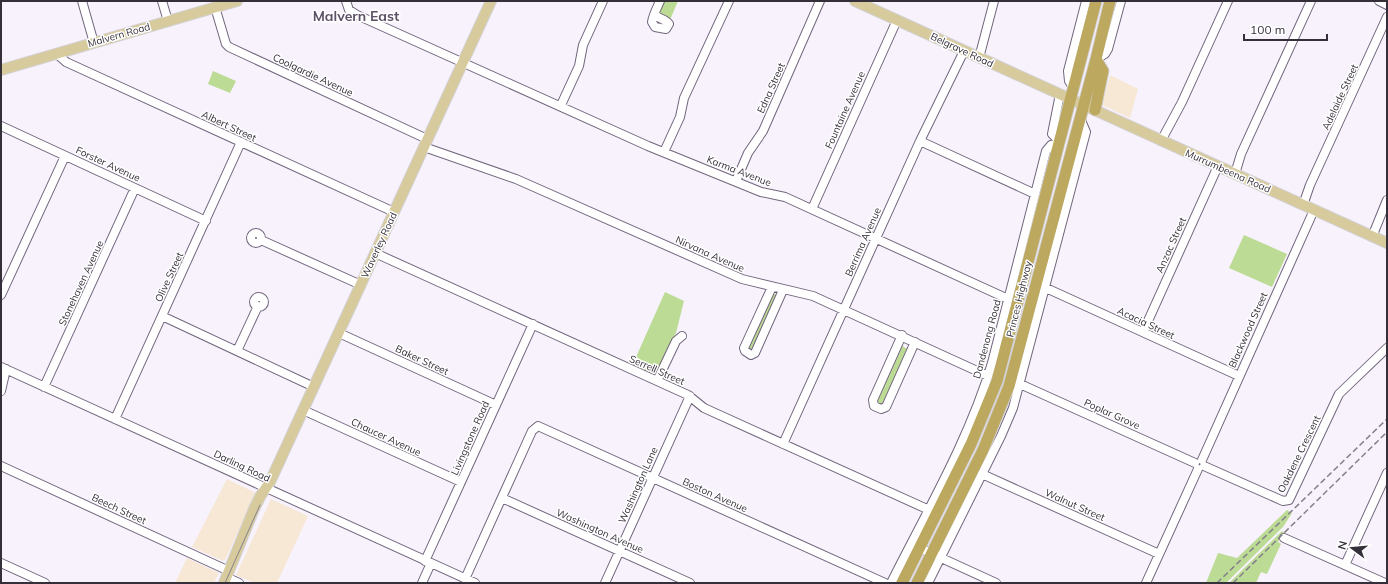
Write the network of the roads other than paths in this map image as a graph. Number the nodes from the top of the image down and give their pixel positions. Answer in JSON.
{"nodes":[{"id":1,"x":82,"y":1,"type":"edge"},
{"id":2,"x":162,"y":1,"type":"edge"},
{"id":3,"x":237,"y":1,"type":"edge"},
{"id":4,"x":346,"y":1,"type":"edge"},
{"id":5,"x":491,"y":1,"type":"edge"},
{"id":6,"x":604,"y":1,"type":"edge"},
{"id":7,"x":660,"y":1,"type":"edge"},
{"id":8,"x":728,"y":1,"type":"edge"},
{"id":9,"x":820,"y":1,"type":"edge"},
{"id":10,"x":855,"y":1,"type":"edge"},
{"id":11,"x":994,"y":1,"type":"edge"},
{"id":12,"x":1086,"y":1,"type":"edge"},
{"id":13,"x":1096,"y":1,"type":"edge"},
{"id":14,"x":1110,"y":1,"type":"edge"},
{"id":15,"x":1121,"y":1,"type":"edge"},
{"id":16,"x":1228,"y":1,"type":"edge"},
{"id":17,"x":1311,"y":1,"type":"edge"},
{"id":18,"x":1379,"y":1,"type":"edge"},
{"id":19,"x":1387,"y":5,"type":"edge"},
{"id":20,"x":215,"y":7,"type":"junction"},
{"id":21,"x":655,"y":13,"type":"dead end"},
{"id":22,"x":1387,"y":17,"type":"edge"},
{"id":23,"x":897,"y":20,"type":"junction"},
{"id":24,"x":168,"y":21,"type":"junction"},
{"id":25,"x":94,"y":43,"type":"junction"},
{"id":26,"x":964,"y":51,"type":"junction"},
{"id":27,"x":57,"y":54,"type":"junction"},
{"id":28,"x":979,"y":58,"type":"junction"},
{"id":29,"x":1096,"y":60,"type":"junction"},
{"id":30,"x":463,"y":62,"type":"junction"},
{"id":31,"x":1,"y":70,"type":"edge"},
{"id":32,"x":1073,"y":87,"type":"junction"},
{"id":33,"x":1065,"y":97,"type":"junction"},
{"id":34,"x":1084,"y":104,"type":"junction"},
{"id":35,"x":560,"y":105,"type":"junction"},
{"id":36,"x":1095,"y":110,"type":"junction"},
{"id":37,"x":1,"y":126,"type":"edge"},
{"id":38,"x":920,"y":141,"type":"junction"},
{"id":39,"x":241,"y":142,"type":"junction"},
{"id":40,"x":1060,"y":142,"type":"junction"},
{"id":41,"x":1164,"y":142,"type":"junction"},
{"id":42,"x":426,"y":143,"type":"junction"},
{"id":43,"x":664,"y":152,"type":"junction"},
{"id":44,"x":65,"y":156,"type":"junction"},
{"id":45,"x":1218,"y":166,"type":"junction"},
{"id":46,"x":1233,"y":173,"type":"junction"},
{"id":47,"x":736,"y":181,"type":"junction"},
{"id":48,"x":135,"y":188,"type":"junction"},
{"id":49,"x":1036,"y":194,"type":"junction"},
{"id":50,"x":1064,"y":199,"type":"junction"},
{"id":51,"x":1387,"y":200,"type":"edge"},
{"id":52,"x":1301,"y":204,"type":"junction"},
{"id":53,"x":812,"y":209,"type":"junction"},
{"id":54,"x":1314,"y":210,"type":"junction"},
{"id":55,"x":394,"y":212,"type":"junction"},
{"id":56,"x":206,"y":221,"type":"junction"},
{"id":57,"x":1370,"y":236,"type":"junction"},
{"id":58,"x":876,"y":238,"type":"junction"},
{"id":59,"x":261,"y":240,"type":"dead end"},
{"id":60,"x":1387,"y":243,"type":"edge"},
{"id":61,"x":376,"y":253,"type":"junction"},
{"id":62,"x":361,"y":285,"type":"junction"},
{"id":63,"x":772,"y":287,"type":"junction"},
{"id":64,"x":1046,"y":288,"type":"junction"},
{"id":65,"x":783,"y":290,"type":"junction"},
{"id":66,"x":1,"y":296,"type":"edge"},
{"id":67,"x":1008,"y":299,"type":"junction"},
{"id":68,"x":258,"y":306,"type":"dead end"},
{"id":69,"x":843,"y":310,"type":"junction"},
{"id":70,"x":162,"y":316,"type":"junction"},
{"id":71,"x":533,"y":324,"type":"junction"},
{"id":72,"x":1143,"y":332,"type":"junction"},
{"id":73,"x":338,"y":333,"type":"junction"},
{"id":74,"x":682,"y":336,"type":"dead end"},
{"id":75,"x":902,"y":336,"type":"junction"},
{"id":76,"x":1008,"y":340,"type":"junction"},
{"id":77,"x":915,"y":342,"type":"junction"},
{"id":78,"x":1021,"y":344,"type":"junction"},
{"id":79,"x":1387,"y":348,"type":"edge"},
{"id":80,"x":237,"y":351,"type":"junction"},
{"id":81,"x":7,"y":370,"type":"edge"},
{"id":82,"x":988,"y":376,"type":"junction"},
{"id":83,"x":1238,"y":376,"type":"junction"},
{"id":84,"x":657,"y":381,"type":"junction"},
{"id":85,"x":1020,"y":384,"type":"junction"},
{"id":86,"x":314,"y":386,"type":"junction"},
{"id":87,"x":44,"y":387,"type":"junction"},
{"id":88,"x":2,"y":389,"type":"edge"},
{"id":89,"x":690,"y":396,"type":"junction"},
{"id":90,"x":496,"y":405,"type":"junction"},
{"id":91,"x":303,"y":410,"type":"junction"},
{"id":92,"x":115,"y":419,"type":"junction"},
{"id":93,"x":783,"y":444,"type":"junction"},
{"id":94,"x":1200,"y":464,"type":"junction"},
{"id":95,"x":1,"y":466,"type":"edge"},
{"id":96,"x":1387,"y":473,"type":"edge"},
{"id":97,"x":982,"y":474,"type":"junction"},
{"id":98,"x":652,"y":477,"type":"junction"},
{"id":99,"x":461,"y":482,"type":"junction"},
{"id":100,"x":267,"y":489,"type":"junction"},
{"id":101,"x":502,"y":498,"type":"junction"},
{"id":102,"x":927,"y":510,"type":"junction"},
{"id":103,"x":1284,"y":538,"type":"dead end"},
{"id":104,"x":915,"y":545,"type":"junction"},
{"id":105,"x":619,"y":551,"type":"junction"},
{"id":106,"x":1159,"y":554,"type":"junction"},
{"id":107,"x":936,"y":556,"type":"junction"},
{"id":108,"x":428,"y":562,"type":"junction"},
{"id":109,"x":1,"y":563,"type":"edge"},
{"id":110,"x":1345,"y":565,"type":"junction"},
{"id":111,"x":228,"y":574,"type":"edge"},
{"id":112,"x":465,"y":579,"type":"junction"},
{"id":113,"x":45,"y":583,"type":"edge"},
{"id":114,"x":239,"y":583,"type":"edge"},
{"id":115,"x":422,"y":583,"type":"edge"},
{"id":116,"x":475,"y":583,"type":"edge"},
{"id":117,"x":605,"y":583,"type":"edge"},
{"id":118,"x":690,"y":583,"type":"edge"},
{"id":119,"x":885,"y":583,"type":"edge"},
{"id":120,"x":891,"y":583,"type":"edge"},
{"id":121,"x":902,"y":583,"type":"edge"},
{"id":122,"x":917,"y":583,"type":"edge"},
{"id":123,"x":928,"y":583,"type":"edge"},
{"id":124,"x":996,"y":583,"type":"edge"},
{"id":125,"x":1146,"y":583,"type":"edge"},
{"id":126,"x":1385,"y":583,"type":"edge"}],
"edges":[{"from":1,"to":25,"type":"street"},
{"from":2,"to":24,"type":"street"},
{"from":3,"to":20,"type":"main road","name":"Malvern Road"},
{"from":4,"to":30,"type":"street","name":"Karma Avenue"},
{"from":5,"to":30,"type":"main road","name":"Waverley Road"},
{"from":6,"to":35,"type":"street"},
{"from":7,"to":21,"type":"street"},
{"from":8,"to":43,"type":"street"},
{"from":9,"to":47,"type":"street","name":"Edna Street"},
{"from":10,"to":23,"type":"main road","name":"Belgrave Road"},
{"from":11,"to":28,"type":"street"},
{"from":12,"to":32,"type":"street"},
{"from":13,"to":32,"type":"highway","name":"Princes Highway"},
{"from":14,"to":29,"type":"highway","name":"Princes Highway"},
{"from":15,"to":29,"type":"street"},
{"from":16,"to":41,"type":"street"},
{"from":17,"to":46,"type":"street"},
{"from":18,"to":19,"type":"street"},
{"from":20,"to":24,"type":"main road","name":"Malvern Road"},
{"from":20,"to":42,"type":"street","name":"Coolgardie Avenue"},
{"from":22,"to":52,"type":"street","name":"Adelaide Street"},
{"from":23,"to":26,"type":"main road","name":"Belgrave Road"},
{"from":23,"to":53,"type":"street","name":"Fountaine Avenue"},
{"from":24,"to":25,"type":"main road","name":"Malvern Road"},
{"from":25,"to":27,"type":"main road","name":"Malvern Road"},
{"from":26,"to":28,"type":"main road","name":"Belgrave Road"},
{"from":26,"to":38,"type":"street","name":"Berrima Avenue"},
{"from":27,"to":31,"type":"main road","name":"Malvern Road"},
{"from":27,"to":39,"type":"street","name":"Albert Street"},
{"from":28,"to":33,"type":"main road","name":"Belgrave Road"},
{"from":29,"to":34,"type":"highway","name":"Princes Highway"},
{"from":29,"to":36,"type":"highway"},
{"from":30,"to":35,"type":"street","name":"Karma Avenue"},
{"from":30,"to":42,"type":"main road","name":"Waverley Road"},
{"from":32,"to":33,"type":"highway","name":"Princes Highway"},
{"from":33,"to":34,"type":"main road","name":"Murrumbeena Road"},
{"from":33,"to":40,"type":"highway","name":"Princes Highway"},
{"from":34,"to":36,"type":"main road","name":"Murrumbeena Road"},
{"from":34,"to":50,"type":"highway","name":"Princes Highway"},
{"from":35,"to":43,"type":"street","name":"Karma Avenue"},
{"from":36,"to":41,"type":"main road","name":"Murrumbeena Road"},
{"from":37,"to":44,"type":"street","name":"Forster Avenue"},
{"from":38,"to":49,"type":"street"},
{"from":38,"to":58,"type":"street","name":"Berrima Avenue"},
{"from":39,"to":55,"type":"street","name":"Albert Street"},
{"from":39,"to":56,"type":"street","name":"Olive Street"},
{"from":40,"to":49,"type":"street","name":"Dandenong Road"},
{"from":40,"to":76,"type":"highway","name":"Princes Highway"},
{"from":41,"to":45,"type":"main road","name":"Murrumbeena Road"},
{"from":42,"to":55,"type":"main road","name":"Waverley Road"},
{"from":42,"to":63,"type":"street","name":"Nirvana Avenue"},
{"from":43,"to":47,"type":"street","name":"Karma Avenue"},
{"from":44,"to":48,"type":"street","name":"Forster Avenue"},
{"from":44,"to":66,"type":"street"},
{"from":45,"to":46,"type":"main road","name":"Murrumbeena Road"},
{"from":45,"to":72,"type":"street","name":"Anzac Street"},
{"from":46,"to":52,"type":"main road","name":"Murrumbeena Road"},
{"from":47,"to":53,"type":"street","name":"Karma Avenue"},
{"from":48,"to":56,"type":"street","name":"Forster Avenue"},
{"from":48,"to":87,"type":"street","name":"Stonehaven Avenue"},
{"from":49,"to":67,"type":"street","name":"Dandenong Road"},
{"from":50,"to":64,"type":"street"},
{"from":50,"to":78,"type":"highway","name":"Princes Highway"},
{"from":51,"to":57,"type":"street"},
{"from":52,"to":54,"type":"main road","name":"Murrumbeena Road"},
{"from":53,"to":58,"type":"street","name":"Karma Avenue"},
{"from":54,"to":57,"type":"main road","name":"Murrumbeena Road"},
{"from":54,"to":83,"type":"street","name":"Blackwood Street"},
{"from":55,"to":61,"type":"main road","name":"Waverley Road"},
{"from":56,"to":70,"type":"street","name":"Olive Street"},
{"from":57,"to":60,"type":"main road","name":"Murrumbeena Road"},
{"from":58,"to":67,"type":"street","name":"Karma Avenue"},
{"from":58,"to":69,"type":"street","name":"Berrima Avenue"},
{"from":59,"to":62,"type":"street"},
{"from":61,"to":62,"type":"main road","name":"Waverley Road"},
{"from":61,"to":71,"type":"street","name":"Serrell Street"},
{"from":62,"to":73,"type":"main road","name":"Waverley Road"},
{"from":63,"to":65,"type":"street","name":"Nirvana Avenue"},
{"from":63,"to":65,"type":"street"},
{"from":64,"to":72,"type":"street","name":"Acacia Street"},
{"from":64,"to":85,"type":"street"},
{"from":65,"to":69,"type":"street","name":"Nirvana Avenue"},
{"from":67,"to":82,"type":"street","name":"Dandenong Road"},
{"from":68,"to":80,"type":"street"},
{"from":69,"to":75,"type":"street","name":"Nirvana Avenue"},
{"from":69,"to":93,"type":"street","name":"Berrima Avenue"},
{"from":70,"to":80,"type":"street"},
{"from":70,"to":92,"type":"street","name":"Olive Street"},
{"from":71,"to":84,"type":"street","name":"Serrell Street"},
{"from":71,"to":90,"type":"street","name":"Livingstone Road"},
{"from":72,"to":83,"type":"street","name":"Acacia Street"},
{"from":73,"to":86,"type":"main road","name":"Waverley Road"},
{"from":73,"to":90,"type":"street","name":"Baker Street"},
{"from":74,"to":84,"type":"street"},
{"from":75,"to":77,"type":"street","name":"Nirvana Avenue"},
{"from":75,"to":77,"type":"street"},
{"from":76,"to":78,"type":"highway"},
{"from":76,"to":104,"type":"highway","name":"Princes Highway"},
{"from":77,"to":82,"type":"street","name":"Nirvana Avenue"},
{"from":78,"to":107,"type":"highway","name":"Princes Highway"},
{"from":79,"to":94,"type":"street","name":"Oakdene Crescent"},
{"from":80,"to":86,"type":"street"},
{"from":81,"to":87,"type":"street","name":"Darling Road"},
{"from":81,"to":88,"type":"street"},
{"from":82,"to":102,"type":"street","name":"Dandenong Road"},
{"from":83,"to":94,"type":"street","name":"Blackwood Street"},
{"from":84,"to":89,"type":"street","name":"Serrell Street"},
{"from":85,"to":94,"type":"street","name":"Poplar Grove"},
{"from":85,"to":97,"type":"street"},
{"from":86,"to":91,"type":"main road","name":"Waverley Road"},
{"from":87,"to":92,"type":"street","name":"Darling Road"},
{"from":89,"to":93,"type":"street","name":"Serrell Street"},
{"from":89,"to":98,"type":"street","name":"Washington Lane"},
{"from":90,"to":99,"type":"street","name":"Livingstone Road"},
{"from":91,"to":99,"type":"street","name":"Chaucer Avenue"},
{"from":91,"to":100,"type":"main road","name":"Waverley Road"},
{"from":92,"to":100,"type":"street","name":"Darling Road"},
{"from":93,"to":102,"type":"street","name":"Serrell Street"},
{"from":94,"to":106,"type":"street","name":"Blackwood Street"},
{"from":95,"to":111,"type":"street","name":"Beech Street"},
{"from":96,"to":110,"type":"street"},
{"from":97,"to":106,"type":"street","name":"Walnut Street"},
{"from":97,"to":107,"type":"street"},
{"from":98,"to":101,"type":"street","name":"Boston Avenue"},
{"from":98,"to":105,"type":"street","name":"Washington Lane"},
{"from":98,"to":119,"type":"street","name":"Boston Avenue"},
{"from":99,"to":108,"type":"street","name":"Livingstone Road"},
{"from":100,"to":108,"type":"street","name":"Darling Road"},
{"from":100,"to":111,"type":"main road","name":"Waverley Road"},
{"from":101,"to":105,"type":"street","name":"Washington Avenue"},
{"from":101,"to":112,"type":"street"},
{"from":102,"to":104,"type":"street","name":"Dandenong Road"},
{"from":103,"to":110,"type":"street"},
{"from":104,"to":107,"type":"street"},
{"from":104,"to":120,"type":"street","name":"Dandenong Road"},
{"from":104,"to":121,"type":"highway","name":"Princes Highway"},
{"from":105,"to":117,"type":"street","name":"Washington Lane"},
{"from":105,"to":118,"type":"street","name":"Washington Avenue"},
{"from":106,"to":125,"type":"street","name":"Blackwood Street"},
{"from":107,"to":122,"type":"highway","name":"Princes Highway"},
{"from":107,"to":123,"type":"street"},
{"from":107,"to":124,"type":"street"},
{"from":108,"to":112,"type":"street","name":"Darling Road"},
{"from":108,"to":115,"type":"street","name":"Livingstone Road"},
{"from":109,"to":113,"type":"street"},
{"from":110,"to":126,"type":"street"},
{"from":111,"to":114,"type":"street","name":"Beech Street"},
{"from":112,"to":116,"type":"street","name":"Darling Road"}]}
